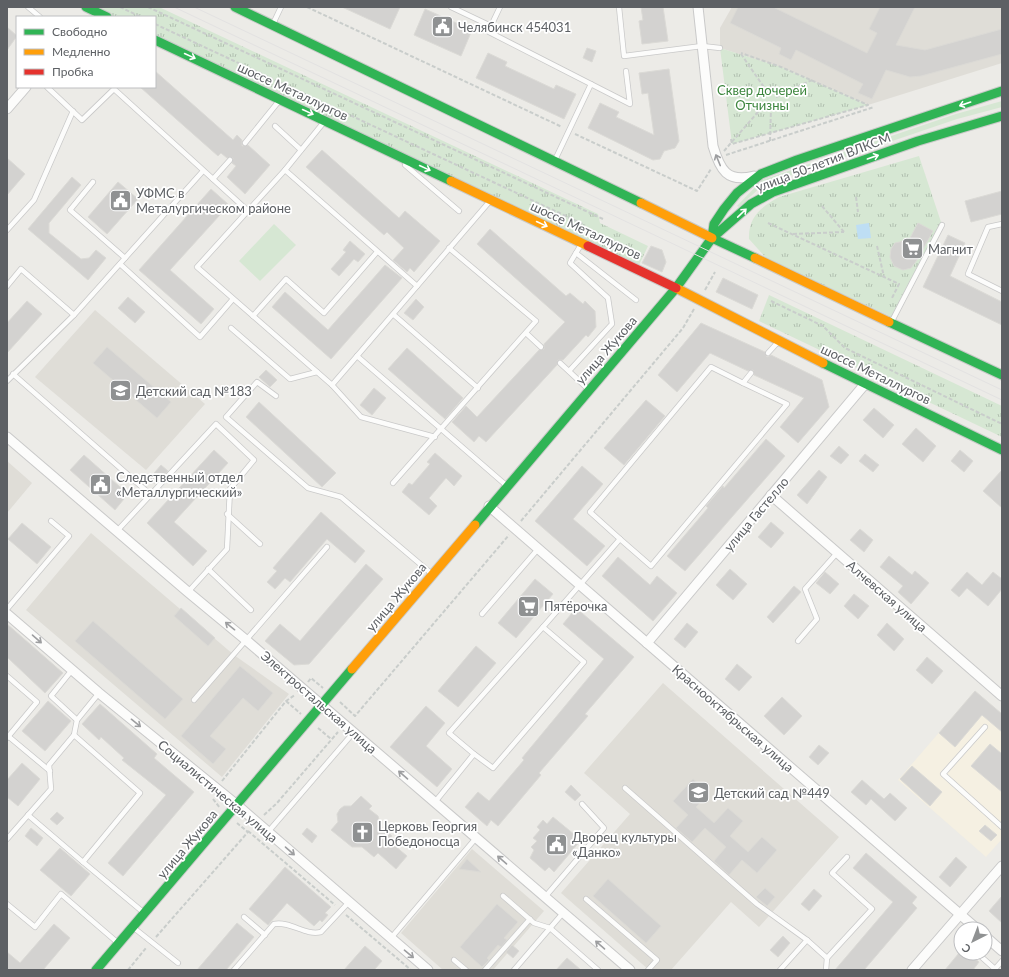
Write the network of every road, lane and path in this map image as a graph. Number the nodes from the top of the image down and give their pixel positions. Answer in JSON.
{"nodes":[{"id":1,"x":28,"y":7,"type":"edge"},
{"id":2,"x":120,"y":7,"type":"edge"},
{"id":3,"x":148,"y":7,"type":"edge"},
{"id":4,"x":235,"y":7,"type":"edge"},
{"id":5,"x":281,"y":7,"type":"edge"},
{"id":6,"x":307,"y":7,"type":"edge"},
{"id":7,"x":451,"y":7,"type":"edge"},
{"id":8,"x":500,"y":7,"type":"edge"},
{"id":9,"x":619,"y":7,"type":"edge"},
{"id":10,"x":698,"y":7,"type":"edge"},
{"id":11,"x":88,"y":11,"type":"edge"},
{"id":12,"x":39,"y":16,"type":"edge"},
{"id":13,"x":104,"y":16,"type":"edge"},
{"id":14,"x":139,"y":16,"type":"edge"},
{"id":15,"x":156,"y":24,"type":"edge"},
{"id":16,"x":273,"y":25,"type":"junction"},
{"id":17,"x":492,"y":26,"type":"junction"},
{"id":18,"x":156,"y":40,"type":"edge"},
{"id":19,"x":702,"y":46,"type":"junction"},
{"id":20,"x":720,"y":48,"type":"dead end"},
{"id":21,"x":626,"y":71,"type":"dead end"},
{"id":22,"x":812,"y":80,"type":"junction"},
{"id":23,"x":591,"y":84,"type":"junction"},
{"id":24,"x":25,"y":88,"type":"edge"},
{"id":25,"x":48,"y":88,"type":"edge"},
{"id":26,"x":1002,"y":91,"type":"edge"},
{"id":27,"x":768,"y":93,"type":"dead end"},
{"id":28,"x":776,"y":97,"type":"dead end"},
{"id":29,"x":280,"y":99,"type":"junction"},
{"id":30,"x":764,"y":105,"type":"dead end"},
{"id":31,"x":874,"y":107,"type":"dead end"},
{"id":32,"x":770,"y":108,"type":"dead end"},
{"id":33,"x":7,"y":109,"type":"edge"},
{"id":34,"x":72,"y":111,"type":"junction"},
{"id":35,"x":1002,"y":116,"type":"edge"},
{"id":36,"x":325,"y":121,"type":"junction"},
{"id":37,"x":275,"y":126,"type":"dead end"},
{"id":38,"x":569,"y":130,"type":"junction"},
{"id":39,"x":770,"y":133,"type":"junction"},
{"id":40,"x":731,"y":138,"type":"dead end"},
{"id":41,"x":770,"y":141,"type":"junction"},
{"id":42,"x":732,"y":142,"type":"junction"},
{"id":43,"x":245,"y":143,"type":"dead end"},
{"id":44,"x":301,"y":150,"type":"junction"},
{"id":45,"x":390,"y":152,"type":"junction"},
{"id":46,"x":717,"y":158,"type":"junction"},
{"id":47,"x":230,"y":160,"type":"dead end"},
{"id":48,"x":554,"y":162,"type":"junction"},
{"id":49,"x":285,"y":170,"type":"junction"},
{"id":50,"x":203,"y":171,"type":"junction"},
{"id":51,"x":761,"y":174,"type":"junction"},
{"id":52,"x":213,"y":179,"type":"junction"},
{"id":53,"x":93,"y":182,"type":"dead end"},
{"id":54,"x":856,"y":197,"type":"dead end"},
{"id":55,"x":491,"y":199,"type":"junction"},
{"id":56,"x":822,"y":206,"type":"dead end"},
{"id":57,"x":247,"y":210,"type":"junction"},
{"id":58,"x":459,"y":211,"type":"dead end"},
{"id":59,"x":858,"y":212,"type":"dead end"},
{"id":60,"x":603,"y":219,"type":"dead end"},
{"id":61,"x":768,"y":223,"type":"dead end"},
{"id":62,"x":1002,"y":224,"type":"edge"},
{"id":63,"x":585,"y":225,"type":"dead end"},
{"id":64,"x":942,"y":225,"type":"dead end"},
{"id":65,"x":7,"y":230,"type":"edge"},
{"id":66,"x":792,"y":234,"type":"junction"},
{"id":67,"x":712,"y":238,"type":"junction"},
{"id":68,"x":582,"y":243,"type":"junction"},
{"id":69,"x":877,"y":246,"type":"dead end"},
{"id":70,"x":449,"y":248,"type":"junction"},
{"id":71,"x":377,"y":252,"type":"junction"},
{"id":72,"x":576,"y":253,"type":"junction"},
{"id":73,"x":125,"y":258,"type":"junction"},
{"id":74,"x":120,"y":264,"type":"junction"},
{"id":75,"x":715,"y":272,"type":"dead end"},
{"id":76,"x":884,"y":277,"type":"junction"},
{"id":77,"x":7,"y":286,"type":"edge"},
{"id":78,"x":417,"y":286,"type":"junction"},
{"id":79,"x":676,"y":288,"type":"junction"},
{"id":80,"x":1002,"y":291,"type":"edge"},
{"id":81,"x":892,"y":298,"type":"dead end"},
{"id":82,"x":233,"y":299,"type":"junction"},
{"id":83,"x":699,"y":299,"type":"junction"},
{"id":84,"x":636,"y":300,"type":"dead end"},
{"id":85,"x":771,"y":301,"type":"dead end"},
{"id":86,"x":394,"y":315,"type":"junction"},
{"id":87,"x":74,"y":316,"type":"junction"},
{"id":88,"x":253,"y":316,"type":"junction"},
{"id":89,"x":891,"y":323,"type":"junction"},
{"id":90,"x":231,"y":328,"type":"dead end"},
{"id":91,"x":526,"y":333,"type":"junction"},
{"id":92,"x":779,"y":340,"type":"junction"},
{"id":93,"x":541,"y":347,"type":"dead end"},
{"id":94,"x":768,"y":353,"type":"dead end"},
{"id":95,"x":357,"y":356,"type":"junction"},
{"id":96,"x":560,"y":363,"type":"dead end"},
{"id":97,"x":317,"y":372,"type":"junction"},
{"id":98,"x":569,"y":372,"type":"junction"},
{"id":99,"x":751,"y":373,"type":"dead end"},
{"id":100,"x":13,"y":374,"type":"junction"},
{"id":101,"x":1002,"y":375,"type":"edge"},
{"id":102,"x":7,"y":381,"type":"edge"},
{"id":103,"x":743,"y":383,"type":"junction"},
{"id":104,"x":865,"y":384,"type":"junction"},
{"id":105,"x":332,"y":385,"type":"junction"},
{"id":106,"x":478,"y":388,"type":"junction"},
{"id":107,"x":589,"y":390,"type":"junction"},
{"id":108,"x":276,"y":396,"type":"dead end"},
{"id":109,"x":1002,"y":424,"type":"edge"},
{"id":110,"x":442,"y":429,"type":"junction"},
{"id":111,"x":7,"y":437,"type":"edge"},
{"id":112,"x":435,"y":437,"type":"junction"},
{"id":113,"x":1002,"y":450,"type":"edge"},
{"id":114,"x":392,"y":483,"type":"dead end"},
{"id":115,"x":507,"y":486,"type":"junction"},
{"id":116,"x":151,"y":495,"type":"junction"},
{"id":117,"x":771,"y":495,"type":"junction"},
{"id":118,"x":490,"y":506,"type":"junction"},
{"id":119,"x":228,"y":514,"type":"junction"},
{"id":120,"x":51,"y":521,"type":"dead end"},
{"id":121,"x":515,"y":528,"type":"junction"},
{"id":122,"x":117,"y":531,"type":"junction"},
{"id":123,"x":620,"y":539,"type":"junction"},
{"id":124,"x":260,"y":544,"type":"dead end"},
{"id":125,"x":327,"y":547,"type":"dead end"},
{"id":126,"x":538,"y":549,"type":"junction"},
{"id":127,"x":837,"y":552,"type":"junction"},
{"id":128,"x":208,"y":570,"type":"junction"},
{"id":129,"x":432,"y":574,"type":"junction"},
{"id":130,"x":580,"y":585,"type":"junction"},
{"id":131,"x":188,"y":592,"type":"junction"},
{"id":132,"x":7,"y":609,"type":"edge"},
{"id":133,"x":251,"y":610,"type":"dead end"},
{"id":134,"x":7,"y":614,"type":"edge"},
{"id":135,"x":482,"y":614,"type":"dead end"},
{"id":136,"x":543,"y":627,"type":"junction"},
{"id":137,"x":246,"y":640,"type":"junction"},
{"id":138,"x":798,"y":641,"type":"dead end"},
{"id":139,"x":647,"y":643,"type":"junction"},
{"id":140,"x":72,"y":670,"type":"junction"},
{"id":141,"x":7,"y":676,"type":"edge"},
{"id":142,"x":303,"y":688,"type":"junction"},
{"id":143,"x":99,"y":693,"type":"junction"},
{"id":144,"x":332,"y":695,"type":"junction"},
{"id":145,"x":1002,"y":696,"type":"edge"},
{"id":146,"x":194,"y":700,"type":"dead end"},
{"id":147,"x":323,"y":706,"type":"junction"},
{"id":148,"x":355,"y":716,"type":"junction"},
{"id":149,"x":76,"y":720,"type":"junction"},
{"id":150,"x":345,"y":725,"type":"junction"},
{"id":151,"x":985,"y":727,"type":"dead end"},
{"id":152,"x":354,"y":732,"type":"junction"},
{"id":153,"x":74,"y":735,"type":"junction"},
{"id":154,"x":8,"y":737,"type":"edge"},
{"id":155,"x":474,"y":754,"type":"junction"},
{"id":156,"x":50,"y":771,"type":"junction"},
{"id":157,"x":216,"y":788,"type":"junction"},
{"id":158,"x":625,"y":788,"type":"dead end"},
{"id":159,"x":435,"y":802,"type":"junction"},
{"id":160,"x":582,"y":804,"type":"dead end"},
{"id":161,"x":237,"y":805,"type":"junction"},
{"id":162,"x":28,"y":815,"type":"junction"},
{"id":163,"x":228,"y":816,"type":"junction"},
{"id":164,"x":256,"y":822,"type":"junction"},
{"id":165,"x":1002,"y":827,"type":"edge"},
{"id":166,"x":248,"y":832,"type":"junction"},
{"id":167,"x":268,"y":832,"type":"junction"},
{"id":168,"x":476,"y":838,"type":"junction"},
{"id":169,"x":7,"y":839,"type":"edge"},
{"id":170,"x":847,"y":857,"type":"dead end"},
{"id":171,"x":83,"y":862,"type":"junction"},
{"id":172,"x":1002,"y":866,"type":"edge"},
{"id":173,"x":502,"y":896,"type":"dead end"},
{"id":174,"x":545,"y":897,"type":"junction"},
{"id":175,"x":586,"y":899,"type":"dead end"},
{"id":176,"x":349,"y":902,"type":"junction"},
{"id":177,"x":7,"y":904,"type":"edge"},
{"id":178,"x":341,"y":910,"type":"junction"},
{"id":179,"x":563,"y":912,"type":"junction"},
{"id":180,"x":144,"y":914,"type":"junction"},
{"id":181,"x":960,"y":914,"type":"junction"},
{"id":182,"x":244,"y":917,"type":"dead end"},
{"id":183,"x":530,"y":919,"type":"junction"},
{"id":184,"x":968,"y":921,"type":"edge"},
{"id":185,"x":133,"y":927,"type":"junction"},
{"id":186,"x":550,"y":928,"type":"junction"},
{"id":187,"x":265,"y":935,"type":"junction"},
{"id":188,"x":391,"y":938,"type":"junction"},
{"id":189,"x":807,"y":940,"type":"junction"},
{"id":190,"x":151,"y":942,"type":"junction"},
{"id":191,"x":119,"y":943,"type":"junction"},
{"id":192,"x":993,"y":943,"type":"edge"},
{"id":193,"x":1002,"y":951,"type":"edge"},
{"id":194,"x":827,"y":958,"type":"junction"},
{"id":195,"x":454,"y":960,"type":"dead end"},
{"id":196,"x":985,"y":961,"type":"edge"},
{"id":197,"x":1002,"y":961,"type":"edge"},
{"id":198,"x":178,"y":963,"type":"dead end"},
{"id":199,"x":96,"y":970,"type":"edge"},
{"id":200,"x":128,"y":970,"type":"edge"},
{"id":201,"x":234,"y":970,"type":"edge"},
{"id":202,"x":410,"y":970,"type":"edge"},
{"id":203,"x":428,"y":970,"type":"edge"},
{"id":204,"x":466,"y":970,"type":"edge"},
{"id":205,"x":485,"y":970,"type":"edge"},
{"id":206,"x":514,"y":970,"type":"edge"},
{"id":207,"x":598,"y":970,"type":"edge"},
{"id":208,"x":630,"y":970,"type":"edge"},
{"id":209,"x":648,"y":970,"type":"edge"},
{"id":210,"x":780,"y":970,"type":"edge"},
{"id":211,"x":826,"y":970,"type":"edge"},
{"id":212,"x":912,"y":970,"type":"edge"},
{"id":213,"x":994,"y":970,"type":"edge"}],
"edges":[{"from":1,"to":12,"type":"lane"},
{"from":2,"to":14,"type":"path"},
{"from":3,"to":60,"type":"path"},
{"from":4,"to":16,"type":"main road"},
{"from":5,"to":16,"type":"lane"},
{"from":6,"to":38,"type":"path"},
{"from":7,"to":17,"type":"lane"},
{"from":8,"to":17,"type":"lane"},
{"from":9,"to":19,"type":"lane"},
{"from":10,"to":19,"type":"street"},
{"from":11,"to":13,"type":"main road"},
{"from":15,"to":63,"type":"path"},
{"from":16,"to":48,"type":"main road"},
{"from":17,"to":23,"type":"lane"},
{"from":18,"to":29,"type":"main road","name":"шоссе Металлургов","one_way":true},
{"from":19,"to":20,"type":"lane"},
{"from":19,"to":46,"type":"street"},
{"from":21,"to":23,"type":"lane"},
{"from":22,"to":27,"type":"path"},
{"from":22,"to":28,"type":"path"},
{"from":22,"to":39,"type":"path"},
{"from":23,"to":38,"type":"lane"},
{"from":24,"to":33,"type":"street"},
{"from":25,"to":34,"type":"lane"},
{"from":26,"to":51,"type":"main road","name":"улица 50-летия ВЛКСМ","one_way":true},
{"from":29,"to":36,"type":"main road","name":"шоссе Металлургов","one_way":true},
{"from":29,"to":43,"type":"lane"},
{"from":30,"to":42,"type":"path"},
{"from":31,"to":41,"type":"path"},
{"from":32,"to":39,"type":"path"},
{"from":34,"to":50,"type":"lane"},
{"from":34,"to":65,"type":"lane"},
{"from":67,"to":35,"type":"main road","name":"улица 50-летия ВЛКСМ","one_way":true},
{"from":36,"to":44,"type":"lane"},
{"from":36,"to":45,"type":"main road","name":"шоссе Металлургов"},
{"from":37,"to":44,"type":"lane"},
{"from":38,"to":46,"type":"path"},
{"from":38,"to":48,"type":"lane"},
{"from":39,"to":41,"type":"path"},
{"from":39,"to":42,"type":"path"},
{"from":40,"to":42,"type":"path"},
{"from":41,"to":46,"type":"path"},
{"from":42,"to":46,"type":"path"},
{"from":44,"to":49,"type":"lane"},
{"from":45,"to":55,"type":"main road","name":"шоссе Металлургов","one_way":true},
{"from":45,"to":58,"type":"lane"},
{"from":51,"to":46,"type":"street","one_way":true},
{"from":47,"to":52,"type":"lane"},
{"from":48,"to":67,"type":"main road"},
{"from":49,"to":57,"type":"lane"},
{"from":49,"to":71,"type":"lane"},
{"from":50,"to":52,"type":"lane"},
{"from":50,"to":73,"type":"lane"},
{"from":51,"to":67,"type":"main road","name":"улица 50-летия ВЛКСМ"},
{"from":52,"to":57,"type":"lane"},
{"from":53,"to":73,"type":"lane"},
{"from":54,"to":59,"type":"path"},
{"from":55,"to":68,"type":"main road","name":"шоссе Металлургов","one_way":true},
{"from":55,"to":70,"type":"lane"},
{"from":56,"to":66,"type":"path"},
{"from":57,"to":82,"type":"lane"},
{"from":61,"to":66,"type":"path"},
{"from":62,"to":80,"type":"lane"},
{"from":64,"to":89,"type":"lane"},
{"from":66,"to":76,"type":"path"},
{"from":67,"to":79,"type":"main road","name":"улица Жукова"},
{"from":67,"to":89,"type":"main road"},
{"from":68,"to":72,"type":"lane"},
{"from":68,"to":79,"type":"main road","name":"шоссе Металлургов"},
{"from":69,"to":76,"type":"path"},
{"from":70,"to":78,"type":"lane"},
{"from":70,"to":91,"type":"lane"},
{"from":71,"to":78,"type":"lane"},
{"from":71,"to":88,"type":"lane"},
{"from":72,"to":84,"type":"lane"},
{"from":72,"to":98,"type":"lane"},
{"from":73,"to":74,"type":"lane"},
{"from":74,"to":82,"type":"lane"},
{"from":74,"to":87,"type":"lane"},
{"from":75,"to":83,"type":"path"},
{"from":76,"to":81,"type":"path"},
{"from":77,"to":87,"type":"lane"},
{"from":78,"to":86,"type":"lane"},
{"from":79,"to":83,"type":"main road","name":"шоссе Металлургов"},
{"from":79,"to":107,"type":"main road","name":"улица Жукова"},
{"from":82,"to":88,"type":"lane"},
{"from":83,"to":92,"type":"main road","name":"шоссе Металлургов"},
{"from":83,"to":121,"type":"path"},
{"from":85,"to":109,"type":"path"},
{"from":86,"to":95,"type":"lane"},
{"from":86,"to":106,"type":"lane"},
{"from":87,"to":100,"type":"lane"},
{"from":88,"to":97,"type":"lane"},
{"from":89,"to":101,"type":"main road"},
{"from":90,"to":97,"type":"lane"},
{"from":91,"to":93,"type":"lane"},
{"from":91,"to":106,"type":"lane"},
{"from":92,"to":94,"type":"lane"},
{"from":92,"to":104,"type":"main road","name":"шоссе Металлургов"},
{"from":95,"to":105,"type":"lane"},
{"from":95,"to":110,"type":"lane"},
{"from":96,"to":98,"type":"lane"},
{"from":97,"to":105,"type":"lane"},
{"from":98,"to":107,"type":"lane"},
{"from":99,"to":103,"type":"lane"},
{"from":100,"to":102,"type":"lane"},
{"from":100,"to":116,"type":"lane"},
{"from":103,"to":123,"type":"lane"},
{"from":103,"to":123,"type":"lane"},
{"from":104,"to":113,"type":"main road","name":"шоссе Металлургов"},
{"from":104,"to":117,"type":"street","name":"улица Гастелло"},
{"from":105,"to":112,"type":"lane"},
{"from":106,"to":110,"type":"lane"},
{"from":107,"to":115,"type":"main road","name":"улица Жукова"},
{"from":108,"to":129,"type":"lane"},
{"from":110,"to":112,"type":"lane"},
{"from":110,"to":115,"type":"lane"},
{"from":111,"to":122,"type":"street","name":"Электростальская улица"},
{"from":112,"to":114,"type":"lane"},
{"from":115,"to":118,"type":"main road","name":"улица Жукова"},
{"from":116,"to":119,"type":"lane"},
{"from":116,"to":122,"type":"lane"},
{"from":117,"to":127,"type":"street","name":"Алчевская улица"},
{"from":117,"to":139,"type":"street","name":"улица Гастелло"},
{"from":118,"to":121,"type":"street","name":"Краснооктябрьская улица"},
{"from":118,"to":129,"type":"main road","name":"улица Жукова"},
{"from":119,"to":124,"type":"lane"},
{"from":119,"to":128,"type":"lane"},
{"from":120,"to":132,"type":"lane"},
{"from":121,"to":126,"type":"street","name":"Краснооктябрьская улица"},
{"from":121,"to":148,"type":"path"},
{"from":122,"to":131,"type":"street","name":"Электростальская улица"},
{"from":123,"to":130,"type":"lane"},
{"from":125,"to":137,"type":"lane"},
{"from":126,"to":130,"type":"street","name":"Краснооктябрьская улица"},
{"from":126,"to":135,"type":"lane"},
{"from":127,"to":138,"type":"lane"},
{"from":127,"to":145,"type":"street","name":"Алчевская улица"},
{"from":128,"to":131,"type":"lane"},
{"from":128,"to":133,"type":"lane"},
{"from":129,"to":144,"type":"main road","name":"улица Жукова"},
{"from":130,"to":136,"type":"lane"},
{"from":130,"to":139,"type":"street","name":"Краснооктябрьская улица"},
{"from":137,"to":131,"type":"street","name":"Электростальская улица","one_way":true},
{"from":134,"to":140,"type":"street","name":"Социалистическая улица","one_way":true},
{"from":136,"to":155,"type":"lane"},
{"from":136,"to":155,"type":"lane"},
{"from":137,"to":142,"type":"street","name":"Электростальская улица"},
{"from":137,"to":146,"type":"lane"},
{"from":139,"to":181,"type":"street","name":"Краснооктябрьская улица"},
{"from":140,"to":143,"type":"street","name":"Социалистическая улица"},
{"from":140,"to":149,"type":"lane"},
{"from":141,"to":154,"type":"lane"},
{"from":142,"to":144,"type":"path"},
{"from":142,"to":147,"type":"street","name":"Электростальская улица"},
{"from":142,"to":157,"type":"path"},
{"from":143,"to":149,"type":"lane"},
{"from":143,"to":157,"type":"street","name":"Социалистическая улица","one_way":true},
{"from":144,"to":147,"type":"main road","name":"улица Жукова"},
{"from":144,"to":148,"type":"path"},
{"from":147,"to":150,"type":"street","name":"Электростальская улица"},
{"from":147,"to":161,"type":"main road","name":"улица Жукова"},
{"from":148,"to":150,"type":"path"},
{"from":149,"to":153,"type":"lane"},
{"from":150,"to":152,"type":"street","name":"Электростальская улица"},
{"from":150,"to":164,"type":"path"},
{"from":151,"to":165,"type":"lane"},
{"from":159,"to":152,"type":"street","name":"Электростальская улица","one_way":true},
{"from":152,"to":167,"type":"lane"},
{"from":153,"to":156,"type":"lane"},
{"from":153,"to":171,"type":"lane"},
{"from":154,"to":156,"type":"lane"},
{"from":155,"to":159,"type":"lane"},
{"from":156,"to":162,"type":"lane"},
{"from":157,"to":161,"type":"street","name":"Социалистическая улица"},
{"from":157,"to":163,"type":"path"},
{"from":158,"to":189,"type":"lane"},
{"from":159,"to":168,"type":"street","name":"Электростальская улица"},
{"from":160,"to":174,"type":"lane"},
{"from":161,"to":163,"type":"main road","name":"улица Жукова"},
{"from":161,"to":164,"type":"street","name":"Социалистическая улица"},
{"from":162,"to":169,"type":"lane"},
{"from":162,"to":171,"type":"lane"},
{"from":163,"to":166,"type":"path"},
{"from":163,"to":180,"type":"main road","name":"улица Жукова"},
{"from":164,"to":166,"type":"path"},
{"from":164,"to":167,"type":"street","name":"Социалистическая улица"},
{"from":166,"to":178,"type":"path"},
{"from":166,"to":190,"type":"path"},
{"from":167,"to":176,"type":"street","name":"Социалистическая улица","one_way":true},
{"from":174,"to":168,"type":"street","name":"Электростальская улица","one_way":true},
{"from":168,"to":188,"type":"lane"},
{"from":170,"to":194,"type":"lane"},
{"from":171,"to":180,"type":"lane"},
{"from":172,"to":181,"type":"street"},
{"from":173,"to":183,"type":"lane"},
{"from":174,"to":179,"type":"street","name":"Электростальская улица"},
{"from":175,"to":209,"type":"lane"},
{"from":176,"to":178,"type":"lane"},
{"from":176,"to":188,"type":"street","name":"Социалистическая улица"},
{"from":177,"to":191,"type":"lane"},
{"from":178,"to":187,"type":"lane"},
{"from":178,"to":202,"type":"path"},
{"from":179,"to":186,"type":"lane"},
{"from":208,"to":179,"type":"street","name":"Электростальская улица","one_way":true},
{"from":180,"to":185,"type":"main road","name":"улица Жукова"},
{"from":181,"to":184,"type":"street","name":"Краснооктябрьская улица"},
{"from":181,"to":212,"type":"street"},
{"from":182,"to":187,"type":"lane"},
{"from":183,"to":186,"type":"lane"},
{"from":183,"to":205,"type":"lane"},
{"from":185,"to":190,"type":"lane"},
{"from":185,"to":191,"type":"main road","name":"улица Жукова"},
{"from":186,"to":206,"type":"lane"},
{"from":186,"to":207,"type":"lane"},
{"from":187,"to":201,"type":"lane"},
{"from":188,"to":203,"type":"street","name":"Социалистическая улица","one_way":true},
{"from":189,"to":194,"type":"lane"},
{"from":189,"to":210,"type":"lane"},
{"from":190,"to":198,"type":"lane"},
{"from":190,"to":200,"type":"path"},
{"from":191,"to":199,"type":"main road","name":"улица Жукова"},
{"from":192,"to":193,"type":"street"},
{"from":194,"to":211,"type":"lane"},
{"from":195,"to":204,"type":"lane"},
{"from":196,"to":213,"type":"lane"},
{"from":197,"to":213,"type":"lane"}]}
